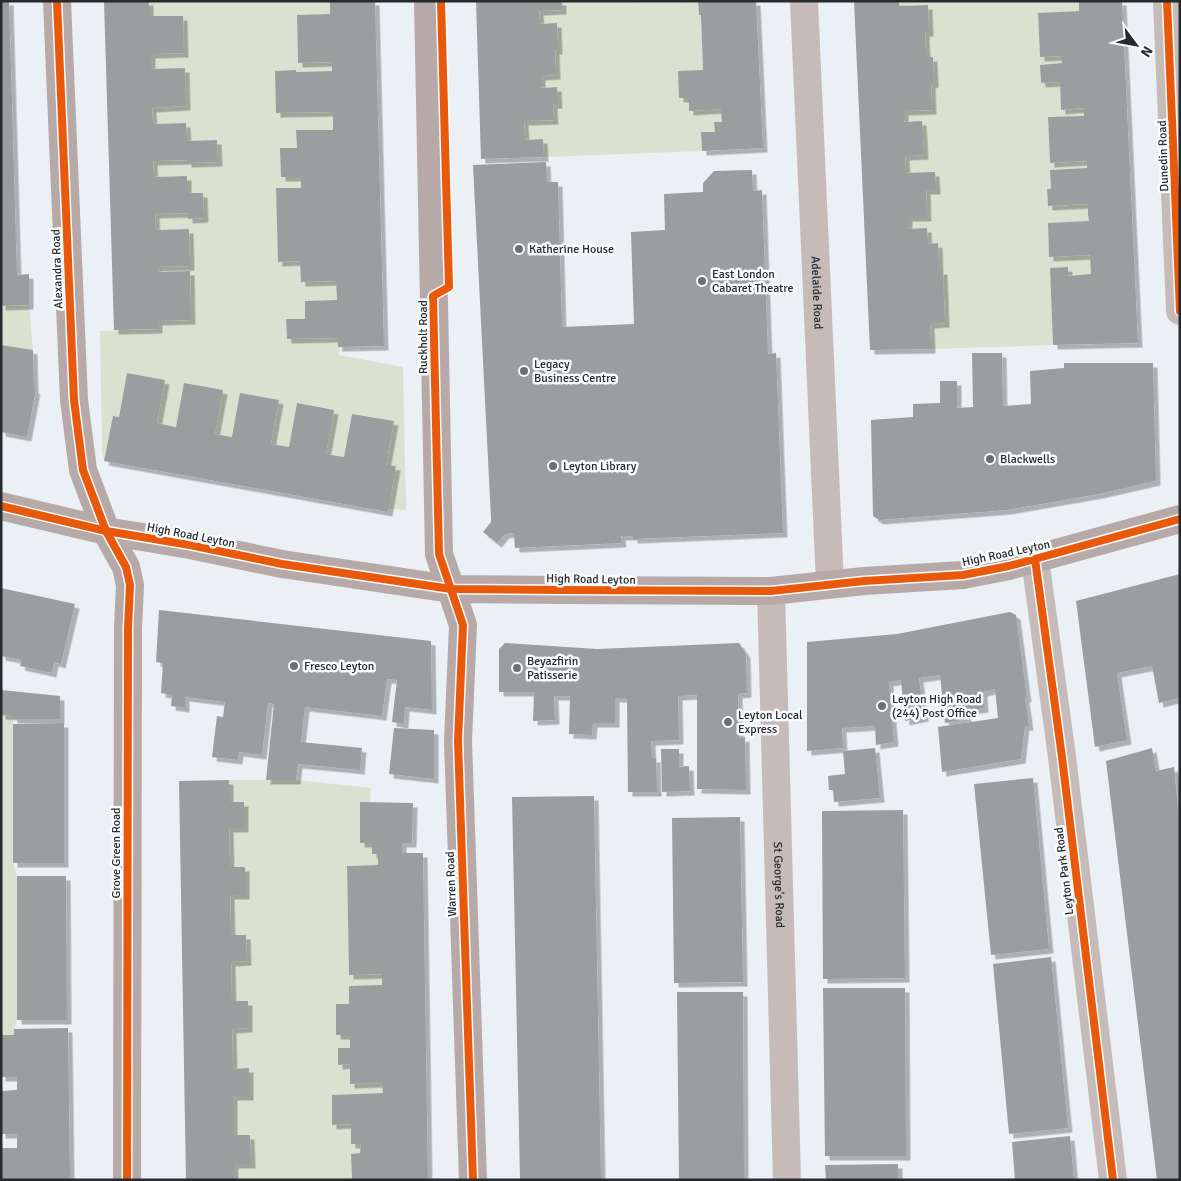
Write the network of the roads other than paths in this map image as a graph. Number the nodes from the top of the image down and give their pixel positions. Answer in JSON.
{"nodes":[{"id":1,"x":57,"y":1,"type":"edge"},
{"id":2,"x":428,"y":1,"type":"edge"},
{"id":3,"x":804,"y":1,"type":"edge"},
{"id":4,"x":1167,"y":1,"type":"edge"},
{"id":5,"x":1180,"y":311,"type":"edge"},
{"id":6,"x":1,"y":506,"type":"edge"},
{"id":7,"x":1180,"y":520,"type":"edge"},
{"id":8,"x":106,"y":531,"type":"junction"},
{"id":9,"x":1035,"y":559,"type":"junction"},
{"id":10,"x":830,"y":584,"type":"junction"},
{"id":11,"x":451,"y":589,"type":"junction"},
{"id":12,"x":771,"y":591,"type":"junction"},
{"id":13,"x":127,"y":1180,"type":"edge"},
{"id":14,"x":473,"y":1180,"type":"edge"},
{"id":15,"x":787,"y":1180,"type":"edge"},
{"id":16,"x":1113,"y":1180,"type":"edge"}],
"edges":[{"from":1,"to":8,"type":"main road","name":"Alexandra Road"},
{"from":2,"to":11,"type":"main road","name":"Ruckholt Road"},
{"from":3,"to":10,"type":"street","name":"Adelaide Road"},
{"from":4,"to":5,"type":"street","name":"Dunedin Road"},
{"from":6,"to":8,"type":"main road","name":"High Road Leyton"},
{"from":7,"to":9,"type":"main road","name":"High Road Leyton"},
{"from":8,"to":11,"type":"main road","name":"High Road Leyton"},
{"from":8,"to":13,"type":"main road","name":"Grove Green Road"},
{"from":9,"to":10,"type":"main road","name":"High Road Leyton"},
{"from":9,"to":16,"type":"street","name":"Leyton Park Road"},
{"from":10,"to":12,"type":"main road","name":"High Road Leyton"},
{"from":11,"to":12,"type":"main road","name":"High Road Leyton"},
{"from":11,"to":14,"type":"main road","name":"Warren Road"},
{"from":12,"to":15,"type":"street","name":"St George's Road"}]}
